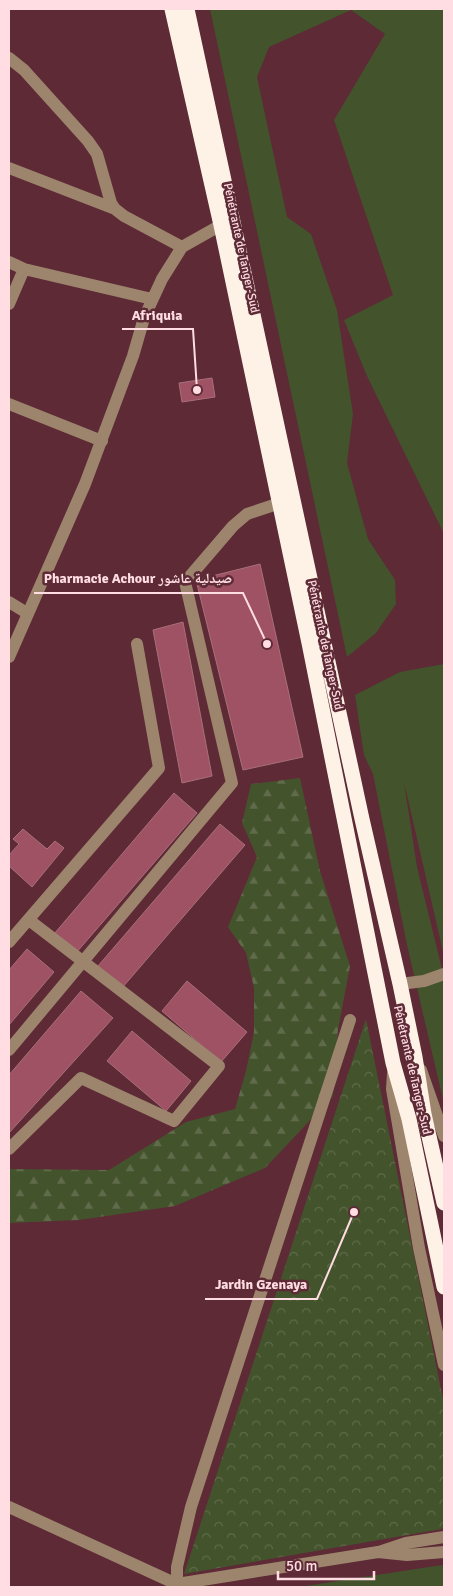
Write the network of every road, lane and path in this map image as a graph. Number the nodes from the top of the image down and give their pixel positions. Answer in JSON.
{"nodes":[{"id":1,"x":172,"y":9,"type":"edge"},
{"id":2,"x":188,"y":9,"type":"edge"},
{"id":3,"x":9,"y":58,"type":"edge"},
{"id":4,"x":9,"y":168,"type":"edge"},
{"id":5,"x":115,"y":209,"type":"junction"},
{"id":6,"x":221,"y":225,"type":"junction"},
{"id":7,"x":182,"y":247,"type":"junction"},
{"id":8,"x":9,"y":262,"type":"edge"},
{"id":9,"x":24,"y":269,"type":"junction"},
{"id":10,"x":152,"y":299,"type":"junction"},
{"id":11,"x":9,"y":304,"type":"edge"},
{"id":12,"x":9,"y":404,"type":"edge"},
{"id":13,"x":102,"y":441,"type":"junction"},
{"id":14,"x":280,"y":503,"type":"junction"},
{"id":15,"x":9,"y":602,"type":"edge"},
{"id":16,"x":27,"y":613,"type":"junction"},
{"id":17,"x":137,"y":644,"type":"dead end"},
{"id":18,"x":9,"y":657,"type":"edge"},
{"id":19,"x":29,"y":920,"type":"junction"},
{"id":20,"x":9,"y":942,"type":"edge"},
{"id":21,"x":84,"y":962,"type":"junction"},
{"id":22,"x":444,"y":974,"type":"edge"},
{"id":23,"x":400,"y":984,"type":"junction"},
{"id":24,"x":350,"y":1020,"type":"dead end"},
{"id":25,"x":9,"y":1050,"type":"edge"},
{"id":26,"x":415,"y":1057,"type":"junction"},
{"id":27,"x":393,"y":1063,"type":"junction"},
{"id":28,"x":444,"y":1136,"type":"edge"},
{"id":29,"x":9,"y":1148,"type":"edge"},
{"id":30,"x":444,"y":1203,"type":"edge"},
{"id":31,"x":444,"y":1287,"type":"edge"},
{"id":32,"x":444,"y":1365,"type":"edge"},
{"id":33,"x":9,"y":1508,"type":"edge"},
{"id":34,"x":444,"y":1537,"type":"edge"},
{"id":35,"x":378,"y":1552,"type":"junction"},
{"id":36,"x":444,"y":1552,"type":"edge"},
{"id":37,"x":178,"y":1586,"type":"edge"}],
"edges":[{"from":1,"to":6,"type":"highway","name":"Pénétrante de Tanger-Sud"},
{"from":2,"to":23,"type":"highway","name":"Pénétrante de Tanger-Sud"},
{"from":3,"to":5,"type":"street"},
{"from":4,"to":5,"type":"street"},
{"from":5,"to":7,"type":"street"},
{"from":6,"to":7,"type":"street"},
{"from":6,"to":14,"type":"highway","name":"Pénétrante de Tanger-Sud"},
{"from":7,"to":10,"type":"street"},
{"from":8,"to":9,"type":"street"},
{"from":9,"to":10,"type":"street"},
{"from":9,"to":11,"type":"street"},
{"from":10,"to":13,"type":"street"},
{"from":12,"to":13,"type":"street"},
{"from":13,"to":16,"type":"street"},
{"from":14,"to":21,"type":"street"},
{"from":14,"to":27,"type":"highway","name":"Pénétrante de Tanger-Sud"},
{"from":15,"to":16,"type":"street"},
{"from":16,"to":18,"type":"street"},
{"from":17,"to":19,"type":"street"},
{"from":19,"to":20,"type":"street"},
{"from":19,"to":21,"type":"street"},
{"from":21,"to":25,"type":"street"},
{"from":21,"to":29,"type":"street"},
{"from":22,"to":23,"type":"street"},
{"from":23,"to":26,"type":"highway","name":"Pénétrante de Tanger-Sud"},
{"from":24,"to":37,"type":"street"},
{"from":26,"to":28,"type":"street"},
{"from":26,"to":30,"type":"highway","name":"Pénétrante de Tanger-Sud"},
{"from":27,"to":31,"type":"highway","name":"Pénétrante de Tanger-Sud"},
{"from":27,"to":32,"type":"street"},
{"from":33,"to":37,"type":"street"},
{"from":34,"to":35,"type":"street"},
{"from":35,"to":36,"type":"street"},
{"from":35,"to":37,"type":"street"}]}
